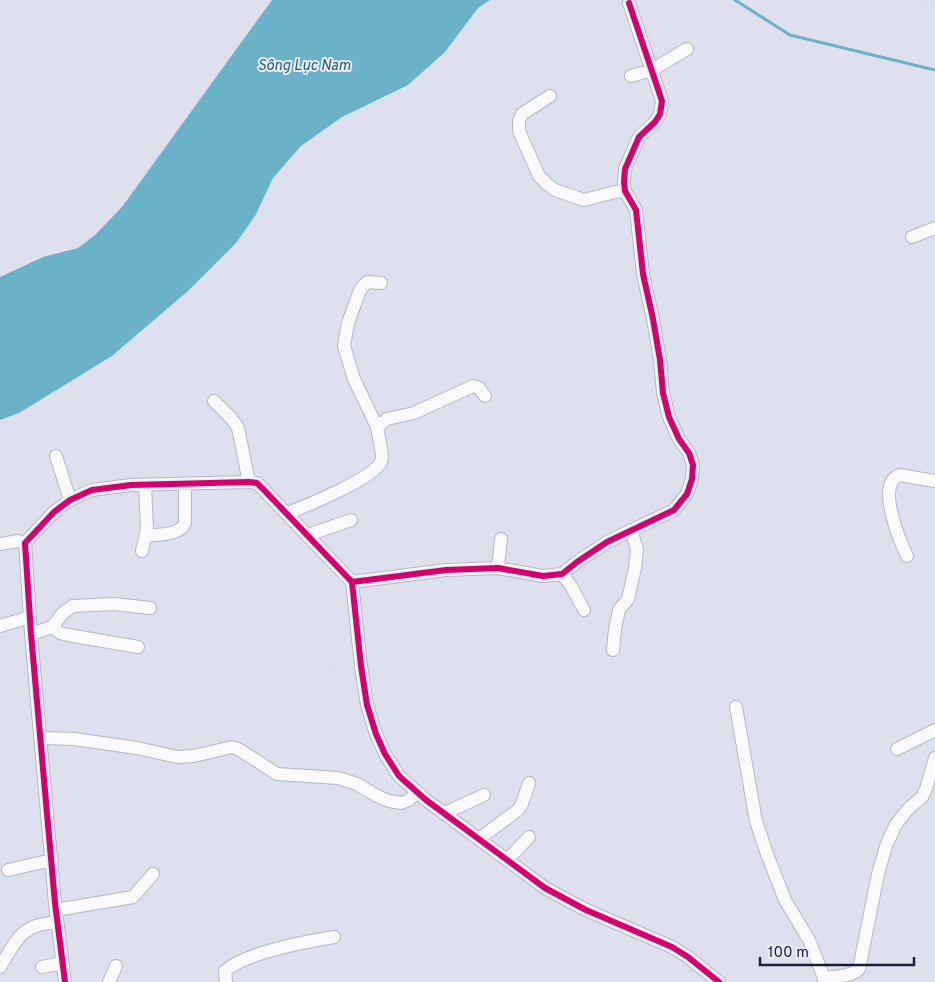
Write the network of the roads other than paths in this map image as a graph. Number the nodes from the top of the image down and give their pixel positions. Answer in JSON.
{"nodes":[{"id":1,"x":630,"y":4,"type":"dead end"},
{"id":2,"x":687,"y":49,"type":"dead end"},
{"id":3,"x":652,"y":70,"type":"junction"},
{"id":4,"x":631,"y":76,"type":"dead end"},
{"id":5,"x":550,"y":96,"type":"dead end"},
{"id":6,"x":625,"y":191,"type":"junction"},
{"id":7,"x":935,"y":228,"type":"edge"},
{"id":8,"x":912,"y":237,"type":"dead end"},
{"id":9,"x":381,"y":283,"type":"dead end"},
{"id":10,"x":485,"y":396,"type":"dead end"},
{"id":11,"x":214,"y":401,"type":"dead end"},
{"id":12,"x":377,"y":427,"type":"junction"},
{"id":13,"x":56,"y":456,"type":"dead end"},
{"id":14,"x":249,"y":482,"type":"junction"},
{"id":15,"x":935,"y":482,"type":"edge"},
{"id":16,"x":145,"y":485,"type":"junction"},
{"id":17,"x":185,"y":485,"type":"junction"},
{"id":18,"x":70,"y":500,"type":"junction"},
{"id":19,"x":288,"y":513,"type":"junction"},
{"id":20,"x":351,"y":520,"type":"dead end"},
{"id":21,"x":632,"y":530,"type":"junction"},
{"id":22,"x":308,"y":535,"type":"junction"},
{"id":23,"x":146,"y":536,"type":"junction"},
{"id":24,"x":502,"y":539,"type":"dead end"},
{"id":25,"x":25,"y":543,"type":"junction"},
{"id":26,"x":0,"y":544,"type":"edge"},
{"id":27,"x":142,"y":551,"type":"dead end"},
{"id":28,"x":907,"y":556,"type":"dead end"},
{"id":29,"x":498,"y":568,"type":"junction"},
{"id":30,"x":562,"y":574,"type":"junction"},
{"id":31,"x":352,"y":582,"type":"junction"},
{"id":32,"x":150,"y":608,"type":"dead end"},
{"id":33,"x":584,"y":610,"type":"dead end"},
{"id":34,"x":30,"y":617,"type":"junction"},
{"id":35,"x":0,"y":626,"type":"edge"},
{"id":36,"x":52,"y":627,"type":"junction"},
{"id":37,"x":31,"y":634,"type":"junction"},
{"id":38,"x":138,"y":647,"type":"dead end"},
{"id":39,"x":613,"y":650,"type":"dead end"},
{"id":40,"x":736,"y":707,"type":"dead end"},
{"id":41,"x":935,"y":730,"type":"edge"},
{"id":42,"x":41,"y":738,"type":"junction"},
{"id":43,"x":896,"y":749,"type":"dead end"},
{"id":44,"x":935,"y":758,"type":"edge"},
{"id":45,"x":529,"y":783,"type":"dead end"},
{"id":46,"x":417,"y":792,"type":"junction"},
{"id":47,"x":484,"y":795,"type":"dead end"},
{"id":48,"x":445,"y":813,"type":"junction"},
{"id":49,"x":530,"y":837,"type":"dead end"},
{"id":50,"x":479,"y":839,"type":"junction"},
{"id":51,"x":52,"y":860,"type":"junction"},
{"id":52,"x":508,"y":860,"type":"junction"},
{"id":53,"x":8,"y":870,"type":"dead end"},
{"id":54,"x":152,"y":874,"type":"dead end"},
{"id":55,"x":56,"y":916,"type":"junction"},
{"id":56,"x":334,"y":937,"type":"dead end"},
{"id":57,"x":4,"y":951,"type":"edge"},
{"id":58,"x":62,"y":963,"type":"junction"},
{"id":59,"x":0,"y":966,"type":"edge"},
{"id":60,"x":116,"y":966,"type":"dead end"},
{"id":61,"x":42,"y":967,"type":"dead end"},
{"id":62,"x":824,"y":980,"type":"edge"},
{"id":63,"x":64,"y":982,"type":"edge"},
{"id":64,"x":109,"y":982,"type":"edge"},
{"id":65,"x":226,"y":982,"type":"edge"},
{"id":66,"x":720,"y":982,"type":"edge"}],
"edges":[{"from":1,"to":3,"type":"street"},
{"from":2,"to":3,"type":"street"},
{"from":3,"to":4,"type":"street"},
{"from":3,"to":6,"type":"street"},
{"from":5,"to":6,"type":"street"},
{"from":6,"to":21,"type":"street"},
{"from":7,"to":8,"type":"street"},
{"from":9,"to":12,"type":"street"},
{"from":10,"to":12,"type":"street"},
{"from":11,"to":14,"type":"street"},
{"from":12,"to":19,"type":"street"},
{"from":13,"to":18,"type":"street"},
{"from":14,"to":17,"type":"street"},
{"from":14,"to":19,"type":"street"},
{"from":15,"to":28,"type":"street"},
{"from":16,"to":17,"type":"street"},
{"from":16,"to":18,"type":"street"},
{"from":16,"to":23,"type":"street"},
{"from":17,"to":23,"type":"street"},
{"from":18,"to":25,"type":"street"},
{"from":19,"to":22,"type":"street"},
{"from":20,"to":22,"type":"street"},
{"from":21,"to":30,"type":"street"},
{"from":21,"to":39,"type":"street"},
{"from":22,"to":31,"type":"street"},
{"from":23,"to":27,"type":"street"},
{"from":24,"to":29,"type":"street"},
{"from":25,"to":26,"type":"street"},
{"from":25,"to":34,"type":"street"},
{"from":29,"to":30,"type":"street"},
{"from":29,"to":31,"type":"street"},
{"from":30,"to":33,"type":"street"},
{"from":31,"to":46,"type":"street"},
{"from":32,"to":36,"type":"street"},
{"from":34,"to":35,"type":"street"},
{"from":34,"to":37,"type":"street"},
{"from":36,"to":37,"type":"street"},
{"from":36,"to":38,"type":"street"},
{"from":37,"to":42,"type":"street"},
{"from":40,"to":62,"type":"street"},
{"from":41,"to":43,"type":"street"},
{"from":42,"to":46,"type":"street"},
{"from":42,"to":51,"type":"street"},
{"from":44,"to":62,"type":"street"},
{"from":45,"to":50,"type":"street"},
{"from":46,"to":48,"type":"street"},
{"from":47,"to":48,"type":"street"},
{"from":48,"to":50,"type":"street"},
{"from":49,"to":52,"type":"street"},
{"from":50,"to":52,"type":"street"},
{"from":51,"to":53,"type":"street"},
{"from":51,"to":55,"type":"street"},
{"from":52,"to":66,"type":"street"},
{"from":54,"to":55,"type":"street"},
{"from":55,"to":57,"type":"street"},
{"from":55,"to":58,"type":"street"},
{"from":56,"to":65,"type":"street"},
{"from":57,"to":59,"type":"street"},
{"from":58,"to":61,"type":"street"},
{"from":58,"to":63,"type":"street"},
{"from":60,"to":64,"type":"street"}]}
